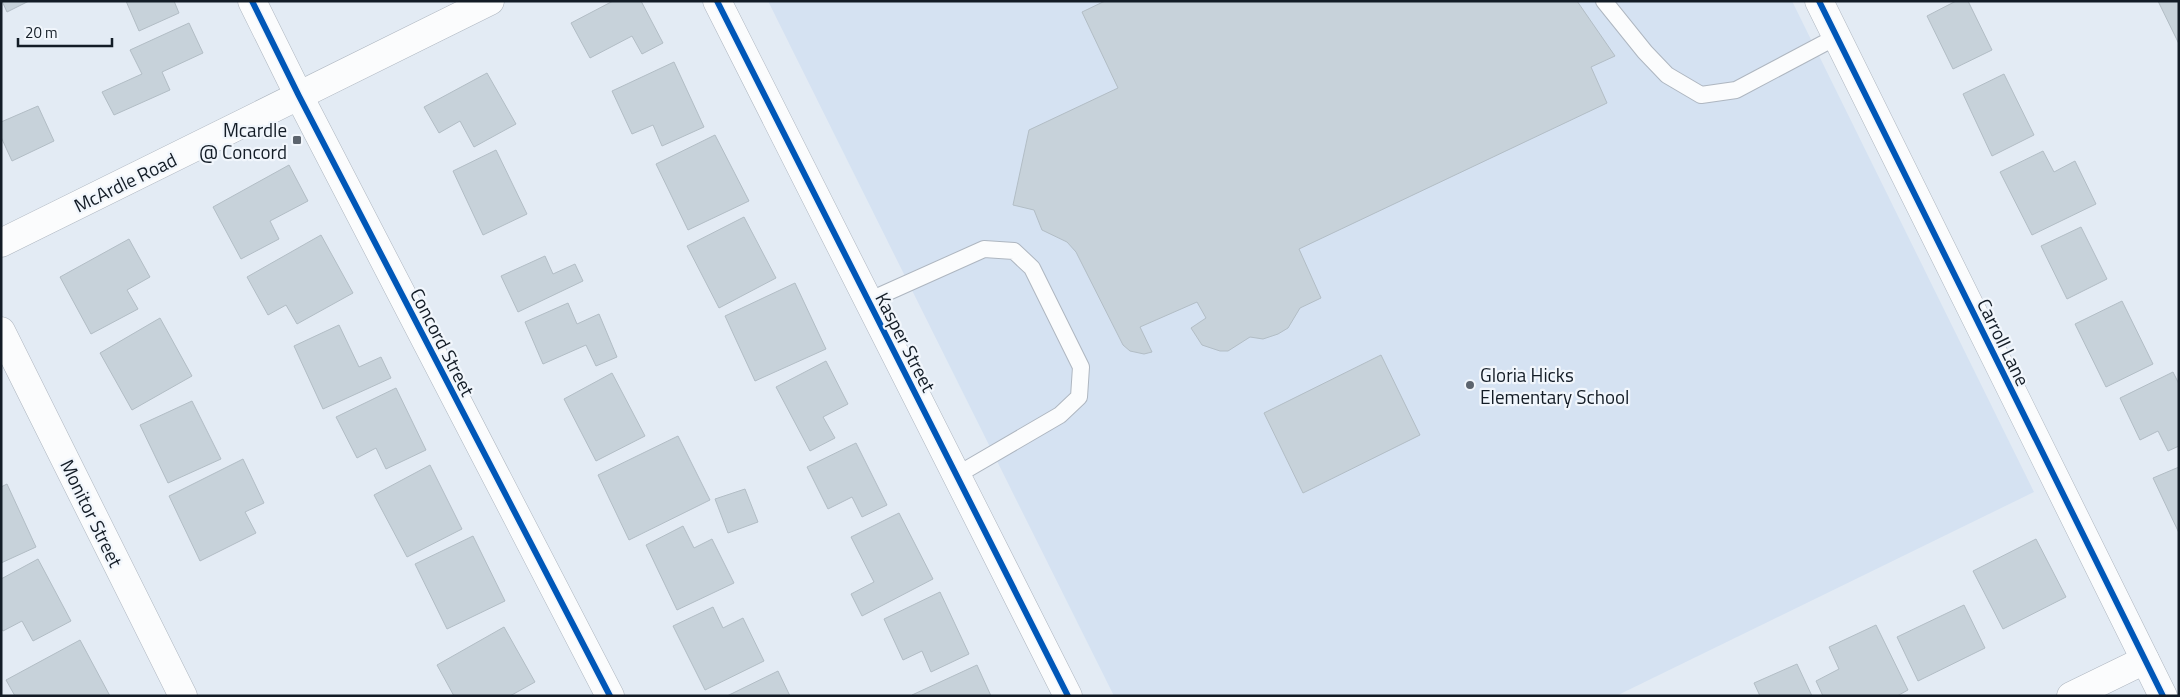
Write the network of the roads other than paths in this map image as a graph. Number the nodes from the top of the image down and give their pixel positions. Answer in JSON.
{"nodes":[{"id":1,"x":252,"y":1,"type":"edge"},
{"id":2,"x":490,"y":1,"type":"edge"},
{"id":3,"x":717,"y":1,"type":"edge"},
{"id":4,"x":1604,"y":1,"type":"edge"},
{"id":5,"x":1819,"y":1,"type":"edge"},
{"id":6,"x":1836,"y":37,"type":"junction"},
{"id":7,"x":299,"y":96,"type":"junction"},
{"id":8,"x":1,"y":243,"type":"edge"},
{"id":9,"x":868,"y":301,"type":"junction"},
{"id":10,"x":1,"y":330,"type":"edge"},
{"id":11,"x":957,"y":475,"type":"junction"},
{"id":12,"x":2145,"y":660,"type":"junction"},
{"id":13,"x":182,"y":696,"type":"edge"},
{"id":14,"x":610,"y":696,"type":"edge"},
{"id":15,"x":1068,"y":696,"type":"edge"},
{"id":16,"x":2071,"y":696,"type":"edge"},
{"id":17,"x":2163,"y":696,"type":"edge"}],
"edges":[{"from":1,"to":7,"type":"street","name":"Concord Street"},
{"from":2,"to":7,"type":"street","name":"McArdle Road"},
{"from":3,"to":9,"type":"street","name":"Kasper Street"},
{"from":4,"to":6,"type":"lane"},
{"from":5,"to":6,"type":"street","name":"Carroll Lane"},
{"from":6,"to":12,"type":"street","name":"Carroll Lane"},
{"from":7,"to":8,"type":"street","name":"McArdle Road"},
{"from":7,"to":14,"type":"street","name":"Concord Street"},
{"from":9,"to":11,"type":"street","name":"Kasper Street"},
{"from":9,"to":11,"type":"lane"},
{"from":10,"to":13,"type":"street","name":"Monitor Street"},
{"from":11,"to":15,"type":"street","name":"Kasper Street"},
{"from":12,"to":16,"type":"street"},
{"from":12,"to":17,"type":"street","name":"Carroll Lane"}]}
